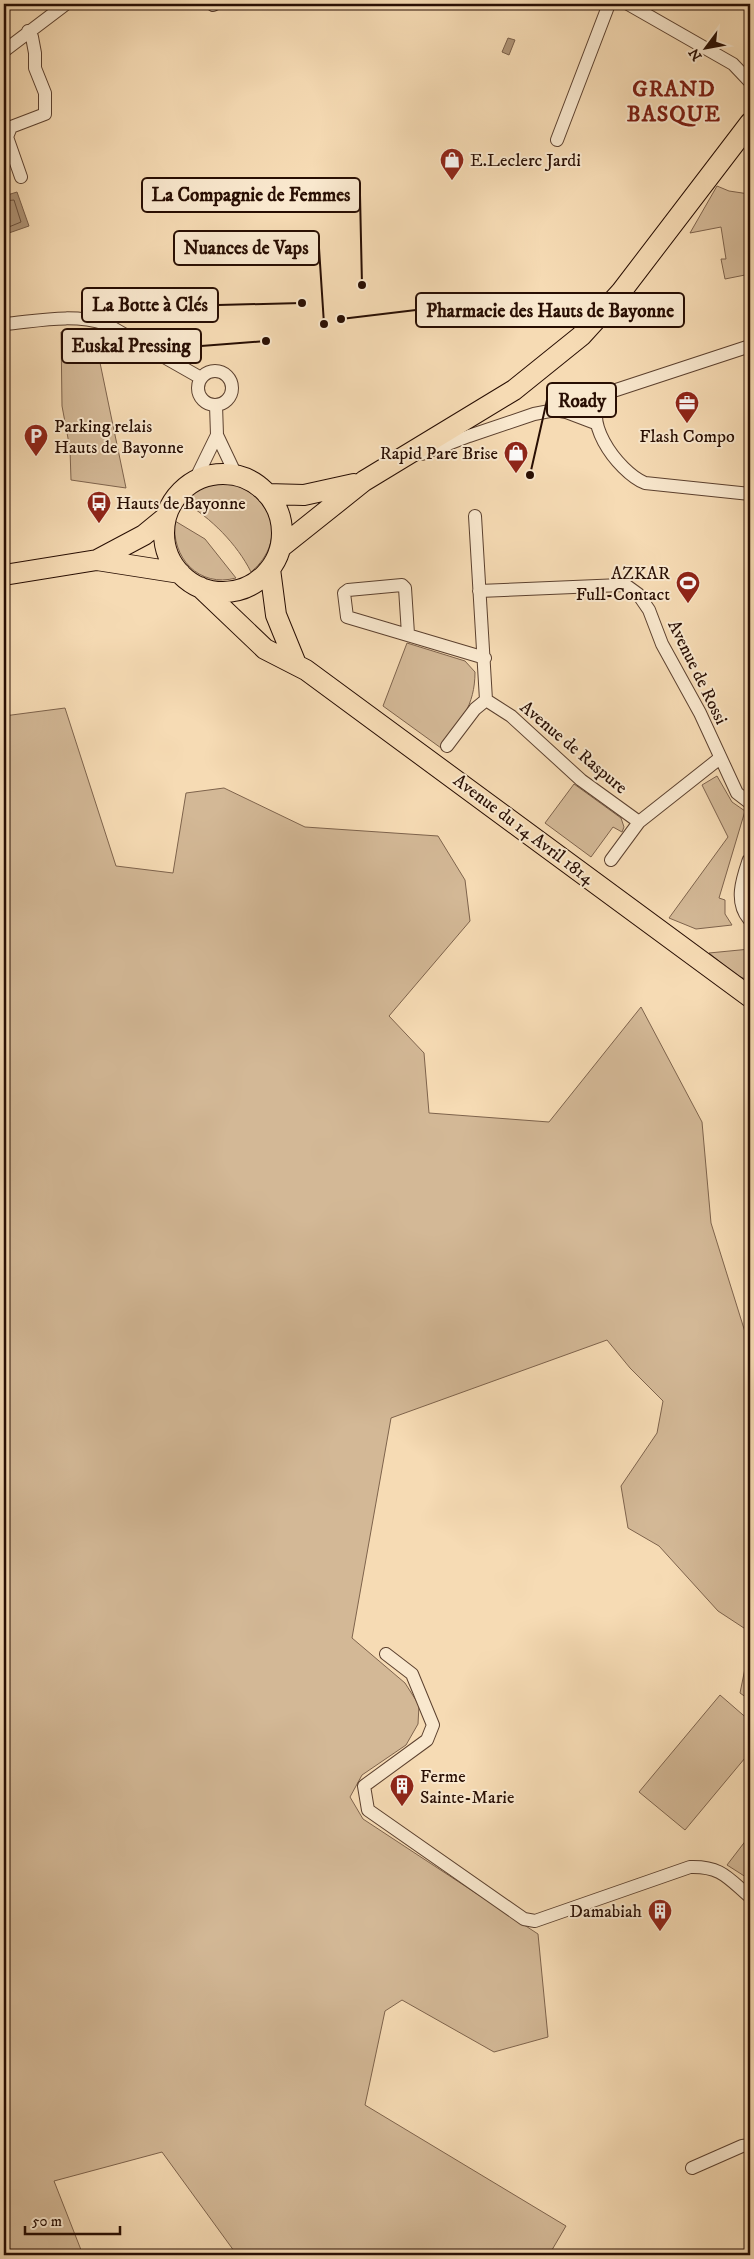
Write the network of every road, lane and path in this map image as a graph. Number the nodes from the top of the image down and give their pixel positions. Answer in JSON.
{"nodes":[{"id":1,"x":66,"y":4,"type":"edge"},
{"id":2,"x":609,"y":4,"type":"edge"},
{"id":3,"x":628,"y":4,"type":"edge"},
{"id":4,"x":28,"y":31,"type":"junction"},
{"id":5,"x":4,"y":51,"type":"edge"},
{"id":6,"x":750,"y":82,"type":"edge"},
{"id":7,"x":750,"y":123,"type":"edge"},
{"id":8,"x":557,"y":140,"type":"dead end"},
{"id":9,"x":21,"y":178,"type":"dead end"},
{"id":10,"x":4,"y":324,"type":"edge"},
{"id":11,"x":750,"y":346,"type":"edge"},
{"id":12,"x":202,"y":378,"type":"junction"},
{"id":13,"x":216,"y":405,"type":"junction"},
{"id":14,"x":595,"y":423,"type":"junction"},
{"id":15,"x":217,"y":435,"type":"junction"},
{"id":16,"x":391,"y":466,"type":"junction"},
{"id":17,"x":236,"y":475,"type":"junction"},
{"id":18,"x":195,"y":480,"type":"junction"},
{"id":19,"x":364,"y":481,"type":"junction"},
{"id":20,"x":749,"y":493,"type":"edge"},
{"id":21,"x":268,"y":494,"type":"junction"},
{"id":22,"x":475,"y":516,"type":"dead end"},
{"id":23,"x":166,"y":517,"type":"junction"},
{"id":24,"x":280,"y":548,"type":"junction"},
{"id":25,"x":97,"y":560,"type":"junction"},
{"id":26,"x":270,"y":569,"type":"junction"},
{"id":27,"x":180,"y":573,"type":"junction"},
{"id":28,"x":4,"y":575,"type":"edge"},
{"id":29,"x":200,"y":587,"type":"junction"},
{"id":30,"x":479,"y":591,"type":"junction"},
{"id":31,"x":408,"y":634,"type":"junction"},
{"id":32,"x":485,"y":658,"type":"junction"},
{"id":33,"x":296,"y":664,"type":"junction"},
{"id":34,"x":486,"y":700,"type":"junction"},
{"id":35,"x":447,"y":746,"type":"dead end"},
{"id":36,"x":720,"y":758,"type":"junction"},
{"id":37,"x":750,"y":803,"type":"edge"},
{"id":38,"x":639,"y":822,"type":"junction"},
{"id":39,"x":611,"y":860,"type":"dead end"},
{"id":40,"x":750,"y":861,"type":"edge"},
{"id":41,"x":750,"y":918,"type":"edge"},
{"id":42,"x":750,"y":997,"type":"edge"},
{"id":43,"x":386,"y":1654,"type":"dead end"},
{"id":44,"x":750,"y":1897,"type":"edge"},
{"id":45,"x":750,"y":2145,"type":"edge"},
{"id":46,"x":692,"y":2168,"type":"dead end"}],
"edges":[{"from":1,"to":4,"type":"street"},
{"from":2,"to":8,"type":"street"},
{"from":3,"to":6,"type":"street"},
{"from":4,"to":5,"type":"street"},
{"from":4,"to":9,"type":"street"},
{"from":7,"to":16,"type":"main road"},
{"from":10,"to":12,"type":"street"},
{"from":11,"to":14,"type":"street"},
{"from":12,"to":13,"type":"street"},
{"from":12,"to":13,"type":"street"},
{"from":13,"to":15,"type":"street"},
{"from":14,"to":16,"type":"street"},
{"from":14,"to":20,"type":"street"},
{"from":15,"to":17,"type":"street"},
{"from":15,"to":18,"type":"street"},
{"from":16,"to":19,"type":"main road"},
{"from":17,"to":18,"type":"main road"},
{"from":17,"to":21,"type":"main road"},
{"from":18,"to":23,"type":"main road"},
{"from":19,"to":21,"type":"main road"},
{"from":19,"to":24,"type":"main road"},
{"from":21,"to":24,"type":"main road"},
{"from":22,"to":30,"type":"street"},
{"from":23,"to":25,"type":"main road"},
{"from":23,"to":27,"type":"main road"},
{"from":24,"to":26,"type":"main road"},
{"from":25,"to":27,"type":"main road"},
{"from":25,"to":28,"type":"main road"},
{"from":26,"to":29,"type":"main road"},
{"from":26,"to":33,"type":"main road"},
{"from":27,"to":29,"type":"main road"},
{"from":29,"to":33,"type":"main road","name":"Avenue du 14 Avril 1814"},
{"from":30,"to":32,"type":"street"},
{"from":30,"to":36,"type":"street","name":"Avenue de Rossi"},
{"from":31,"to":31,"type":"street"},
{"from":31,"to":32,"type":"street"},
{"from":32,"to":34,"type":"street"},
{"from":33,"to":42,"type":"main road","name":"Avenue du 14 Avril 1814"},
{"from":34,"to":35,"type":"street"},
{"from":34,"to":38,"type":"street","name":"Avenue de Raspure"},
{"from":36,"to":37,"type":"street","name":"Avenue de Rossi"},
{"from":36,"to":38,"type":"street"},
{"from":38,"to":39,"type":"street"},
{"from":40,"to":41,"type":"street"},
{"from":43,"to":44,"type":"street"},
{"from":45,"to":46,"type":"street"}]}
